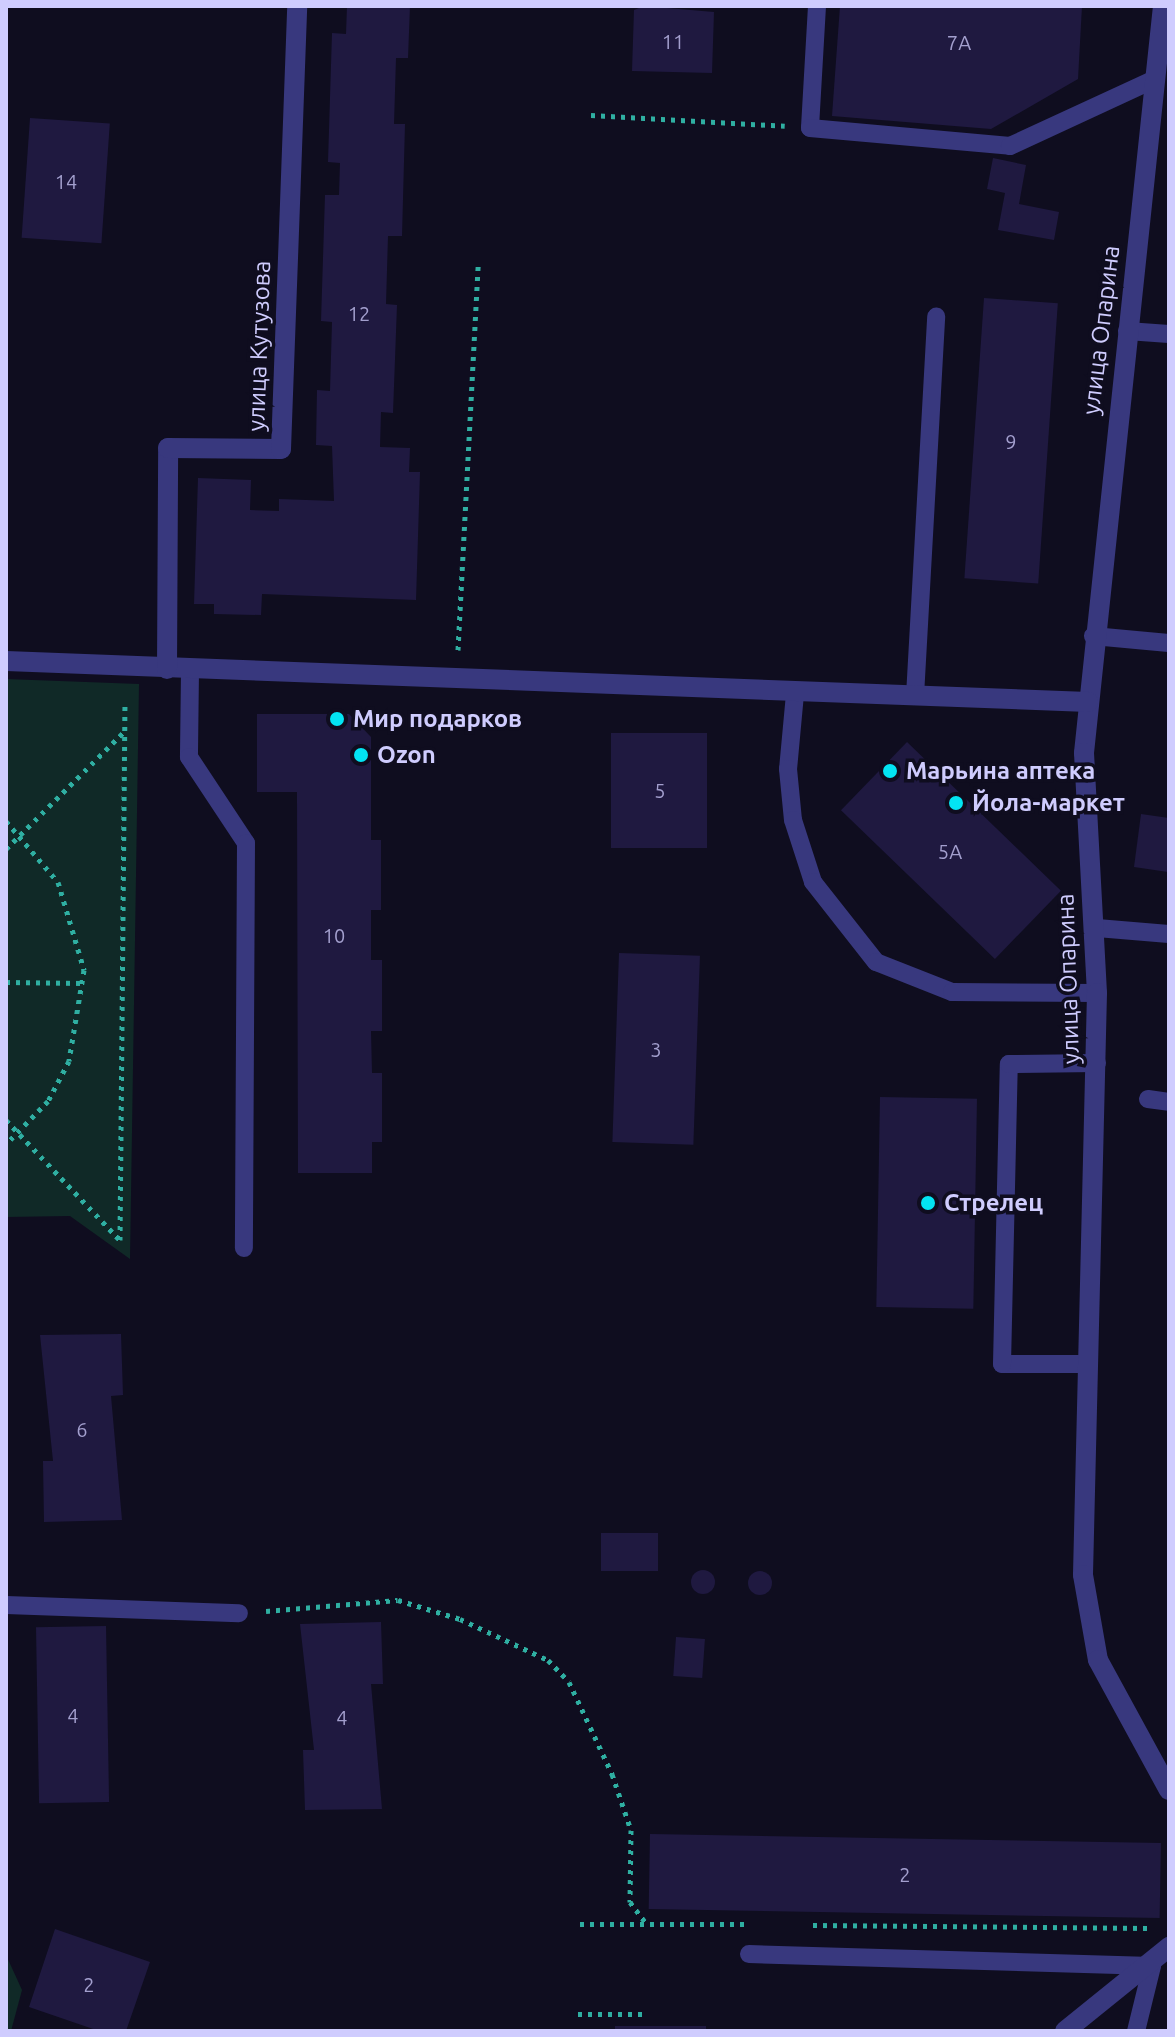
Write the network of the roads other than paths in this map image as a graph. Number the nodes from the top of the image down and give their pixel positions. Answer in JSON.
{"nodes":[{"id":1,"x":297,"y":6,"type":"edge"},
{"id":2,"x":817,"y":6,"type":"edge"},
{"id":3,"x":1163,"y":6,"type":"edge"},
{"id":4,"x":1164,"y":42,"type":"edge"},
{"id":5,"x":1155,"y":79,"type":"junction"},
{"id":6,"x":936,"y":317,"type":"dead end"},
{"id":7,"x":1127,"y":331,"type":"junction"},
{"id":8,"x":1169,"y":334,"type":"edge"},
{"id":9,"x":1093,"y":636,"type":"junction"},
{"id":10,"x":1169,"y":643,"type":"edge"},
{"id":11,"x":6,"y":661,"type":"edge"},
{"id":12,"x":167,"y":669,"type":"junction"},
{"id":13,"x":190,"y":671,"type":"junction"},
{"id":14,"x":795,"y":694,"type":"junction"},
{"id":15,"x":915,"y":696,"type":"junction"},
{"id":16,"x":1088,"y":702,"type":"junction"},
{"id":17,"x":1097,"y":928,"type":"junction"},
{"id":18,"x":1169,"y":934,"type":"edge"},
{"id":19,"x":1097,"y":993,"type":"junction"},
{"id":20,"x":1097,"y":1063,"type":"junction"},
{"id":21,"x":1148,"y":1099,"type":"dead end"},
{"id":22,"x":1169,"y":1102,"type":"edge"},
{"id":23,"x":244,"y":1248,"type":"dead end"},
{"id":24,"x":1088,"y":1364,"type":"junction"},
{"id":25,"x":6,"y":1605,"type":"edge"},
{"id":26,"x":239,"y":1613,"type":"road end"},
{"id":27,"x":1169,"y":1790,"type":"edge"},
{"id":28,"x":1169,"y":1947,"type":"edge"},
{"id":29,"x":749,"y":1954,"type":"dead end"},
{"id":30,"x":1152,"y":1966,"type":"junction"},
{"id":31,"x":1065,"y":2031,"type":"edge"},
{"id":32,"x":1136,"y":2031,"type":"edge"}],
"edges":[{"from":1,"to":12,"type":"street","name":"улица Кутузова"},
{"from":2,"to":5,"type":"lane"},
{"from":3,"to":4,"type":"street","name":"улица Опарина"},
{"from":4,"to":5,"type":"street","name":"улица Опарина"},
{"from":5,"to":7,"type":"street","name":"улица Опарина"},
{"from":6,"to":15,"type":"lane"},
{"from":7,"to":8,"type":"lane"},
{"from":7,"to":9,"type":"street","name":"улица Опарина"},
{"from":9,"to":10,"type":"lane"},
{"from":9,"to":16,"type":"street","name":"улица Опарина"},
{"from":11,"to":12,"type":"street"},
{"from":12,"to":13,"type":"street"},
{"from":13,"to":14,"type":"street"},
{"from":13,"to":23,"type":"lane"},
{"from":14,"to":15,"type":"street"},
{"from":14,"to":19,"type":"lane"},
{"from":15,"to":16,"type":"street"},
{"from":16,"to":17,"type":"street","name":"улица Опарина"},
{"from":17,"to":18,"type":"lane"},
{"from":17,"to":19,"type":"street","name":"улица Опарина"},
{"from":19,"to":20,"type":"street","name":"улица Опарина"},
{"from":20,"to":24,"type":"street","name":"улица Опарина"},
{"from":20,"to":24,"type":"lane"},
{"from":21,"to":22,"type":"lane"},
{"from":24,"to":27,"type":"street","name":"улица Опарина"},
{"from":25,"to":26,"type":"lane"},
{"from":28,"to":30,"type":"street"},
{"from":29,"to":30,"type":"lane"},
{"from":30,"to":31,"type":"street"},
{"from":30,"to":32,"type":"lane"}]}
